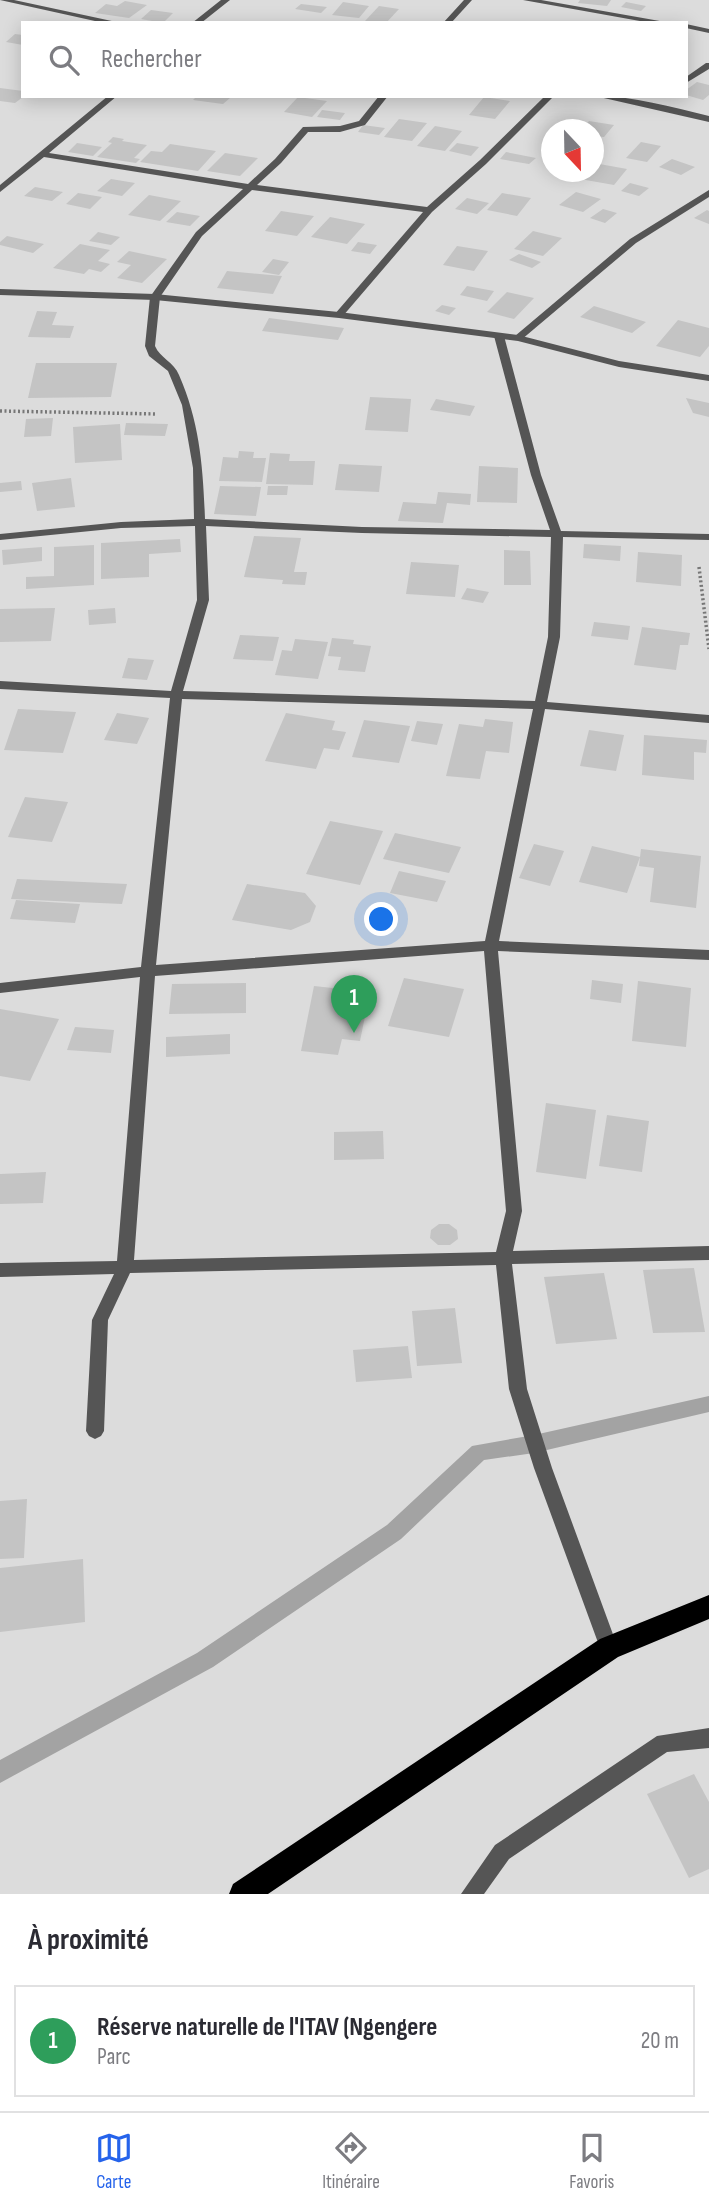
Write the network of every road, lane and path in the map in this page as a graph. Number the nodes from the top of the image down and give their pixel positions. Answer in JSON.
{"nodes":[{"id":1,"x":226,"y":0,"type":"edge"},
{"id":2,"x":468,"y":0,"type":"edge"},
{"id":3,"x":527,"y":0,"type":"edge"},
{"id":4,"x":2,"y":1,"type":"edge"},
{"id":5,"x":107,"y":21,"type":"edge"},
{"id":6,"x":199,"y":21,"type":"edge"},
{"id":7,"x":449,"y":21,"type":"edge"},
{"id":8,"x":655,"y":21,"type":"edge"},
{"id":9,"x":688,"y":26,"type":"edge"},
{"id":10,"x":709,"y":31,"type":"edge"},
{"id":11,"x":709,"y":65,"type":"edge"},
{"id":12,"x":688,"y":79,"type":"edge"},
{"id":13,"x":110,"y":98,"type":"edge"},
{"id":14,"x":382,"y":98,"type":"edge"},
{"id":15,"x":548,"y":98,"type":"edge"},
{"id":16,"x":611,"y":98,"type":"edge"},
{"id":17,"x":662,"y":98,"type":"edge"},
{"id":18,"x":653,"y":105,"type":"junction"},
{"id":19,"x":709,"y":119,"type":"edge"},
{"id":20,"x":44,"y":155,"type":"junction"},
{"id":21,"x":0,"y":174,"type":"edge"},
{"id":22,"x":14,"y":176,"type":"junction"},
{"id":23,"x":248,"y":187,"type":"junction"},
{"id":24,"x":0,"y":189,"type":"edge"},
{"id":25,"x":709,"y":192,"type":"edge"},
{"id":26,"x":429,"y":210,"type":"junction"},
{"id":27,"x":0,"y":292,"type":"edge"},
{"id":28,"x":155,"y":297,"type":"junction"},
{"id":29,"x":339,"y":315,"type":"junction"},
{"id":30,"x":499,"y":336,"type":"junction"},
{"id":31,"x":518,"y":338,"type":"junction"},
{"id":32,"x":706,"y":379,"type":"edge"},
{"id":33,"x":0,"y":411,"type":"edge"},
{"id":34,"x":189,"y":414,"type":"junction"},
{"id":35,"x":200,"y":522,"type":"junction"},
{"id":36,"x":557,"y":534,"type":"junction"},
{"id":37,"x":0,"y":537,"type":"edge"},
{"id":38,"x":696,"y":537,"type":"junction"},
{"id":39,"x":709,"y":537,"type":"edge"},
{"id":40,"x":709,"y":649,"type":"edge"},
{"id":41,"x":0,"y":685,"type":"edge"},
{"id":42,"x":176,"y":695,"type":"junction"},
{"id":43,"x":540,"y":705,"type":"junction"},
{"id":44,"x":709,"y":719,"type":"edge"},
{"id":45,"x":491,"y":946,"type":"junction"},
{"id":46,"x":709,"y":955,"type":"edge"},
{"id":47,"x":148,"y":971,"type":"junction"},
{"id":48,"x":0,"y":988,"type":"edge"},
{"id":49,"x":709,"y":1253,"type":"edge"},
{"id":50,"x":503,"y":1258,"type":"junction"},
{"id":51,"x":125,"y":1267,"type":"junction"},
{"id":52,"x":0,"y":1270,"type":"edge"},
{"id":53,"x":95,"y":1431,"type":"dead end"},
{"id":54,"x":709,"y":1607,"type":"edge"},
{"id":55,"x":609,"y":1648,"type":"junction"},
{"id":56,"x":709,"y":1738,"type":"edge"},
{"id":57,"x":243,"y":1894,"type":"edge"},
{"id":58,"x":471,"y":1894,"type":"edge"}],
"edges":[{"from":1,"to":6,"type":"street"},
{"from":2,"to":7,"type":"street"},
{"from":3,"to":8,"type":"street"},
{"from":4,"to":5,"type":"street"},
{"from":9,"to":10,"type":"street"},
{"from":11,"to":12,"type":"street"},
{"from":13,"to":20,"type":"street"},
{"from":14,"to":23,"type":"street"},
{"from":15,"to":26,"type":"street"},
{"from":16,"to":18,"type":"street"},
{"from":17,"to":18,"type":"street"},
{"from":18,"to":19,"type":"street"},
{"from":20,"to":22,"type":"street"},
{"from":20,"to":23,"type":"street"},
{"from":21,"to":22,"type":"street"},
{"from":22,"to":24,"type":"street"},
{"from":23,"to":26,"type":"street"},
{"from":23,"to":28,"type":"street"},
{"from":25,"to":31,"type":"street"},
{"from":26,"to":29,"type":"street"},
{"from":27,"to":28,"type":"street"},
{"from":28,"to":29,"type":"street"},
{"from":28,"to":34,"type":"street"},
{"from":29,"to":30,"type":"street"},
{"from":30,"to":31,"type":"street"},
{"from":30,"to":36,"type":"street"},
{"from":31,"to":32,"type":"street"},
{"from":33,"to":34,"type":"path"},
{"from":34,"to":35,"type":"street"},
{"from":35,"to":36,"type":"street"},
{"from":35,"to":37,"type":"street"},
{"from":35,"to":42,"type":"street"},
{"from":36,"to":38,"type":"street"},
{"from":36,"to":43,"type":"street"},
{"from":38,"to":39,"type":"street"},
{"from":38,"to":40,"type":"path"},
{"from":41,"to":42,"type":"street"},
{"from":42,"to":43,"type":"street"},
{"from":42,"to":47,"type":"street"},
{"from":43,"to":44,"type":"street"},
{"from":43,"to":45,"type":"street"},
{"from":45,"to":46,"type":"street"},
{"from":45,"to":47,"type":"street"},
{"from":45,"to":50,"type":"street"},
{"from":47,"to":48,"type":"street"},
{"from":47,"to":51,"type":"street"},
{"from":49,"to":50,"type":"street"},
{"from":50,"to":51,"type":"street"},
{"from":50,"to":55,"type":"street"},
{"from":51,"to":52,"type":"street"},
{"from":51,"to":53,"type":"street"},
{"from":54,"to":55,"type":"highway"},
{"from":55,"to":57,"type":"highway"},
{"from":56,"to":58,"type":"street"}]}
